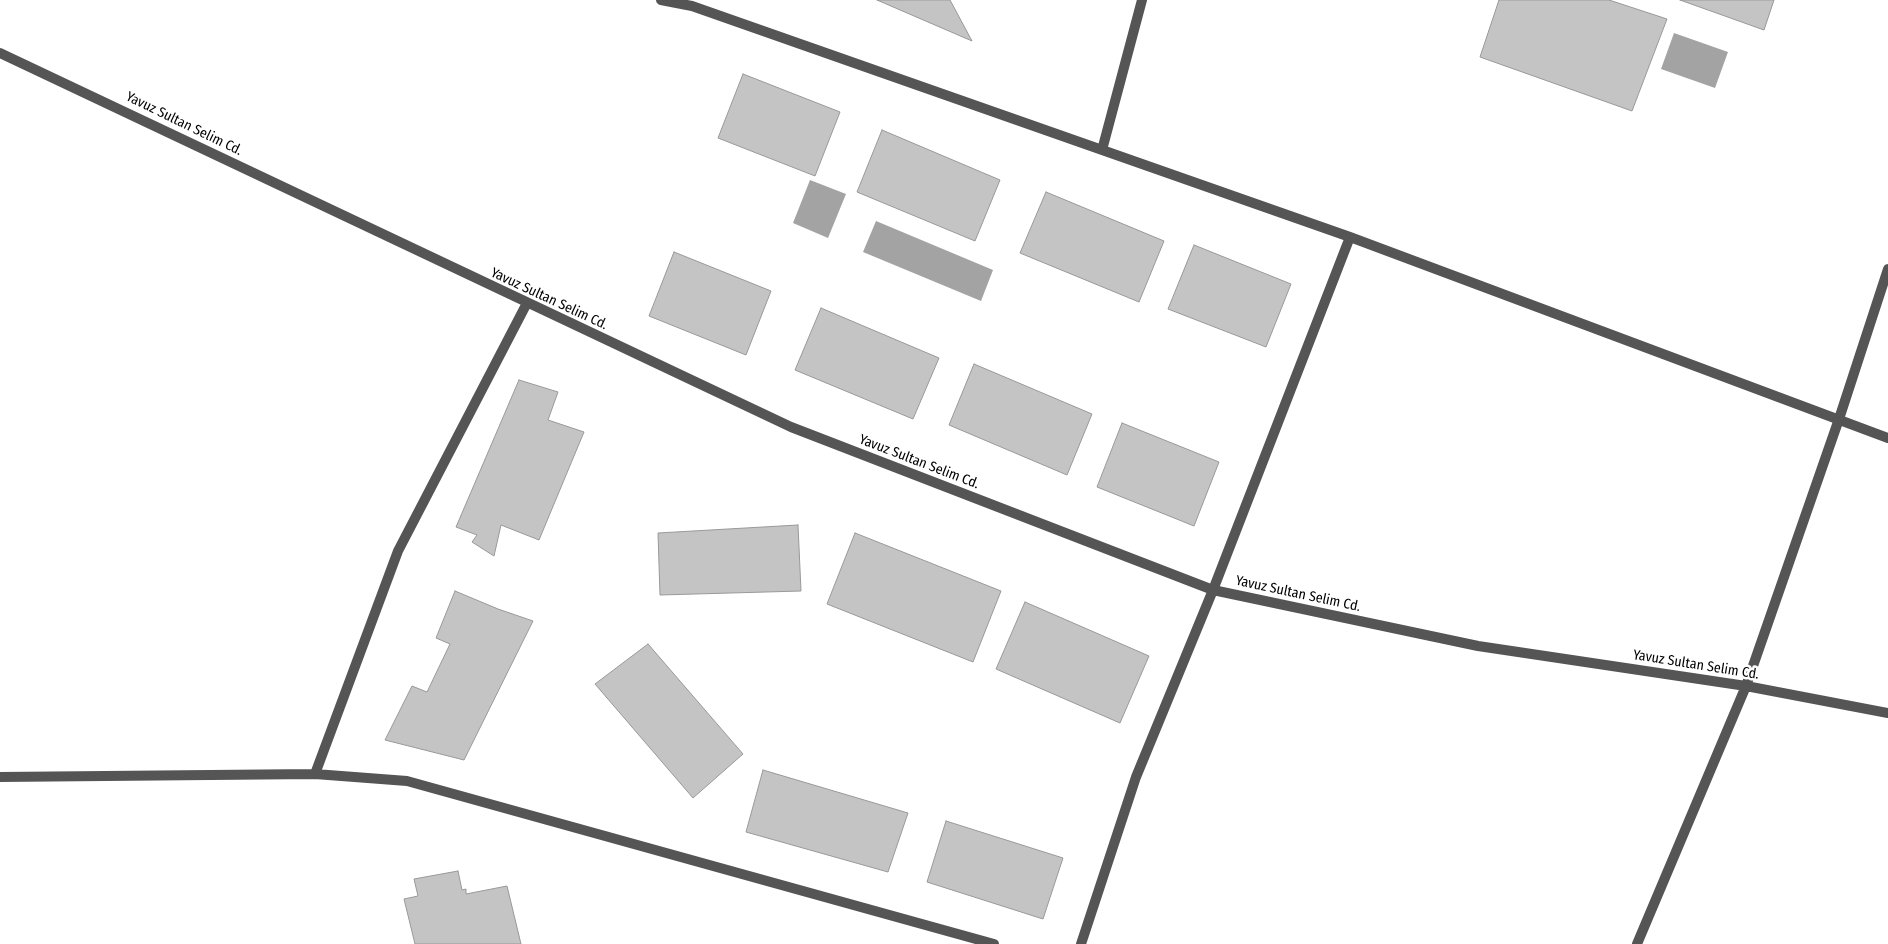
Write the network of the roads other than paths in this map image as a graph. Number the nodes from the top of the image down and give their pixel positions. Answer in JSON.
{"nodes":[{"id":1,"x":661,"y":0,"type":"edge"},
{"id":2,"x":1142,"y":0,"type":"edge"},
{"id":3,"x":0,"y":53,"type":"edge"},
{"id":4,"x":1102,"y":150,"type":"junction"},
{"id":5,"x":1350,"y":236,"type":"junction"},
{"id":6,"x":1888,"y":269,"type":"edge"},
{"id":7,"x":527,"y":303,"type":"junction"},
{"id":8,"x":1839,"y":419,"type":"junction"},
{"id":9,"x":1888,"y":438,"type":"edge"},
{"id":10,"x":1213,"y":590,"type":"junction"},
{"id":11,"x":1746,"y":686,"type":"junction"},
{"id":12,"x":1888,"y":713,"type":"edge"},
{"id":13,"x":315,"y":774,"type":"junction"},
{"id":14,"x":0,"y":777,"type":"edge"},
{"id":15,"x":994,"y":944,"type":"edge"},
{"id":16,"x":1081,"y":944,"type":"edge"},
{"id":17,"x":1637,"y":944,"type":"edge"}],
"edges":[{"from":1,"to":4,"type":"street"},
{"from":2,"to":4,"type":"street"},
{"from":3,"to":7,"type":"street","name":"Yavuz Sultan Selim Cd."},
{"from":4,"to":5,"type":"street"},
{"from":5,"to":8,"type":"street"},
{"from":5,"to":10,"type":"street"},
{"from":6,"to":8,"type":"street"},
{"from":7,"to":10,"type":"street","name":"Yavuz Sultan Selim Cd."},
{"from":7,"to":13,"type":"street"},
{"from":8,"to":9,"type":"street"},
{"from":8,"to":11,"type":"street"},
{"from":10,"to":11,"type":"street","name":"Yavuz Sultan Selim Cd."},
{"from":10,"to":16,"type":"street"},
{"from":11,"to":12,"type":"street","name":"Yavuz Sultan Selim Cd."},
{"from":11,"to":17,"type":"street"},
{"from":13,"to":14,"type":"street"},
{"from":13,"to":15,"type":"street"}]}
